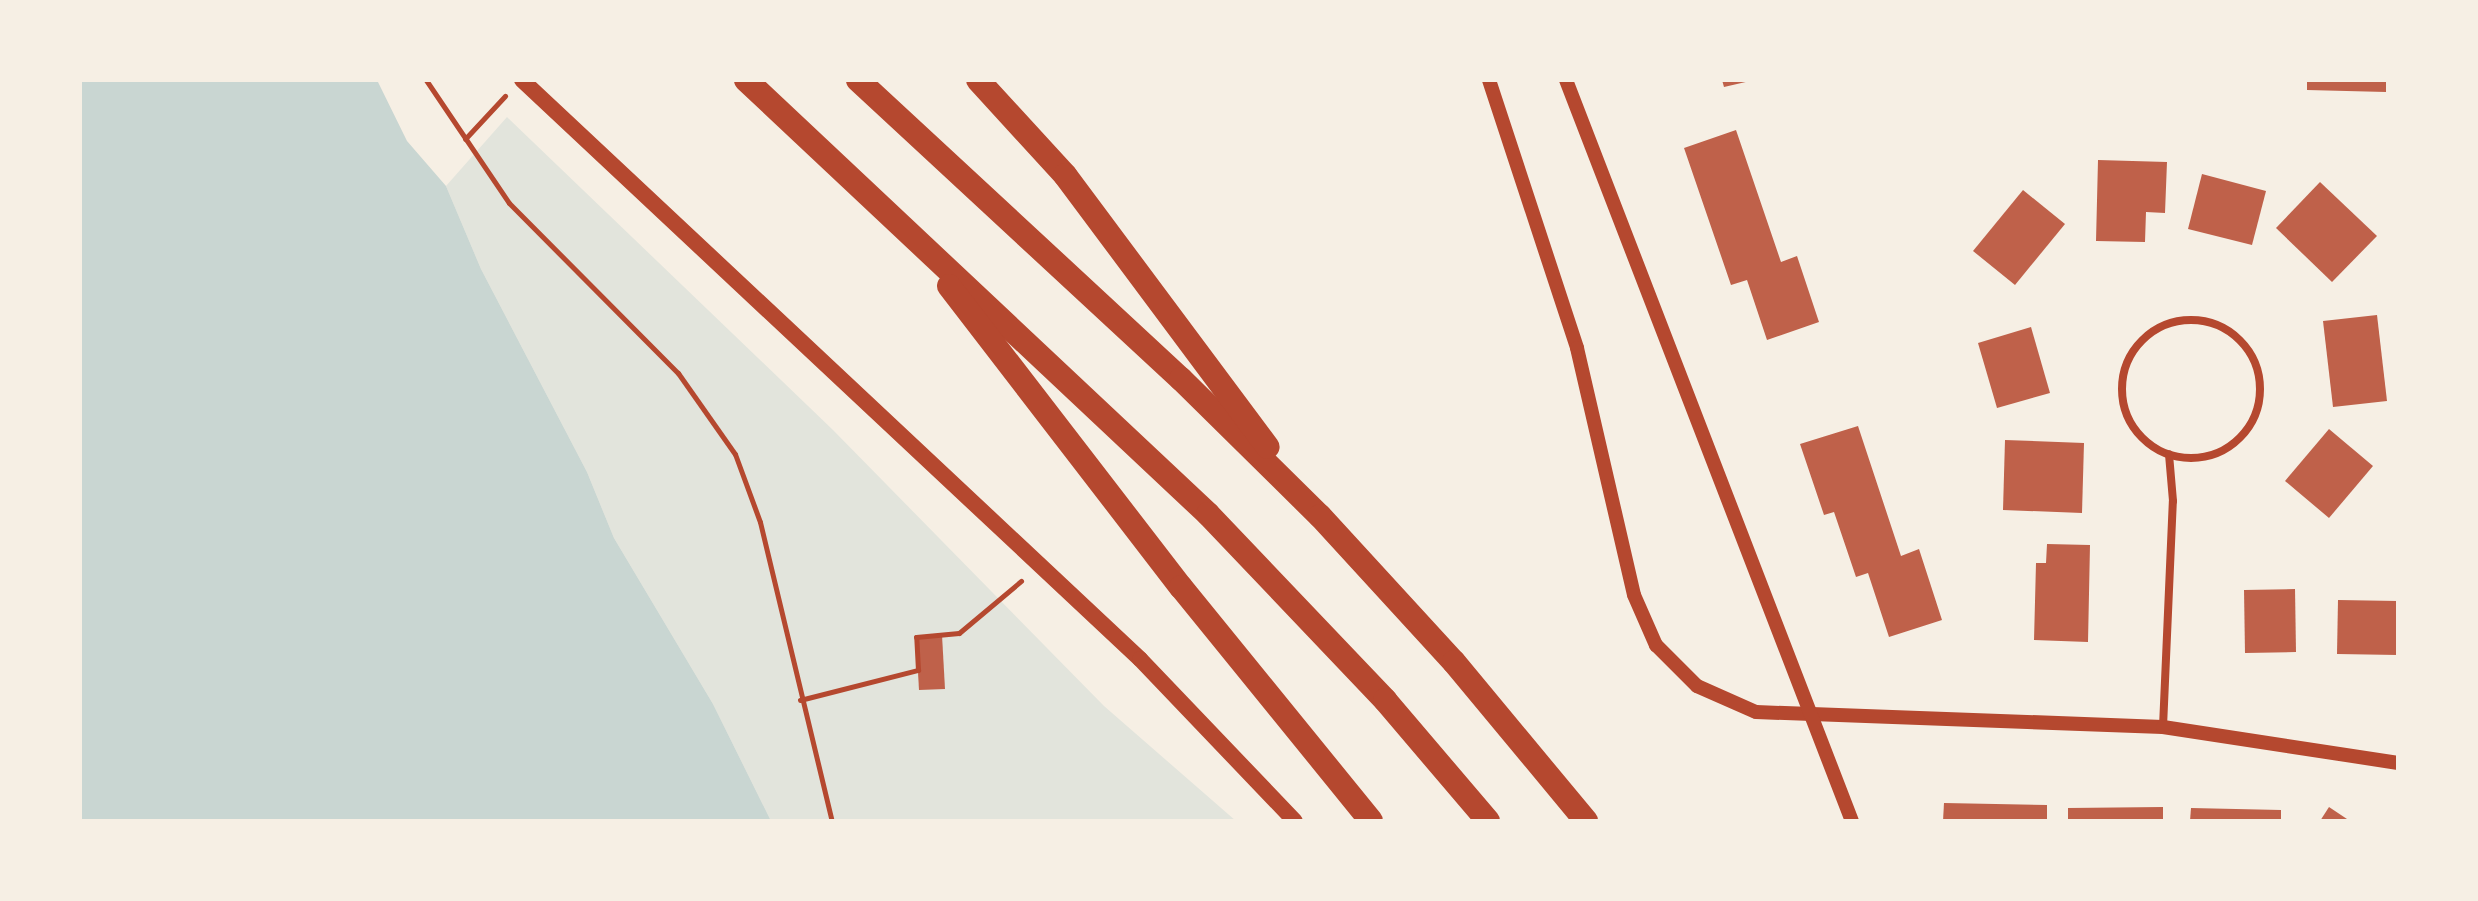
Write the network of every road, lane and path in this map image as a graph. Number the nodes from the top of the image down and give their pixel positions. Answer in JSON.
{"nodes":[{"id":1,"x":426,"y":80,"type":"edge"},
{"id":2,"x":522,"y":80,"type":"edge"},
{"id":3,"x":746,"y":80,"type":"edge"},
{"id":4,"x":858,"y":80,"type":"edge"},
{"id":5,"x":978,"y":80,"type":"edge"},
{"id":6,"x":1489,"y":80,"type":"edge"},
{"id":7,"x":1566,"y":80,"type":"edge"},
{"id":8,"x":499,"y":102,"type":"dead end"},
{"id":9,"x":465,"y":139,"type":"junction"},
{"id":10,"x":904,"y":227,"type":"junction"},
{"id":11,"x":2169,"y":454,"type":"junction"},
{"id":12,"x":1320,"y":516,"type":"junction"},
{"id":13,"x":1002,"y":601,"type":"dead end"},
{"id":14,"x":800,"y":700,"type":"junction"},
{"id":15,"x":1812,"y":713,"type":"junction"},
{"id":16,"x":2163,"y":727,"type":"junction"},
{"id":17,"x":2398,"y":763,"type":"edge"},
{"id":18,"x":832,"y":821,"type":"edge"},
{"id":19,"x":1295,"y":821,"type":"edge"},
{"id":20,"x":1371,"y":821,"type":"edge"},
{"id":21,"x":1488,"y":821,"type":"edge"},
{"id":22,"x":1586,"y":821,"type":"edge"},
{"id":23,"x":1852,"y":821,"type":"edge"}],
"edges":[{"from":1,"to":9,"type":"path"},
{"from":2,"to":19,"type":"main road"},
{"from":3,"to":10,"type":"highway"},
{"from":4,"to":12,"type":"highway"},
{"from":5,"to":12,"type":"highway"},
{"from":6,"to":15,"type":"street"},
{"from":7,"to":15,"type":"street"},
{"from":8,"to":9,"type":"path"},
{"from":9,"to":14,"type":"path"},
{"from":10,"to":20,"type":"highway"},
{"from":10,"to":21,"type":"highway"},
{"from":11,"to":11,"type":"street"},
{"from":11,"to":16,"type":"street"},
{"from":12,"to":22,"type":"highway"},
{"from":13,"to":14,"type":"path"},
{"from":14,"to":18,"type":"path"},
{"from":15,"to":16,"type":"street"},
{"from":15,"to":23,"type":"street"},
{"from":16,"to":17,"type":"street"}]}
